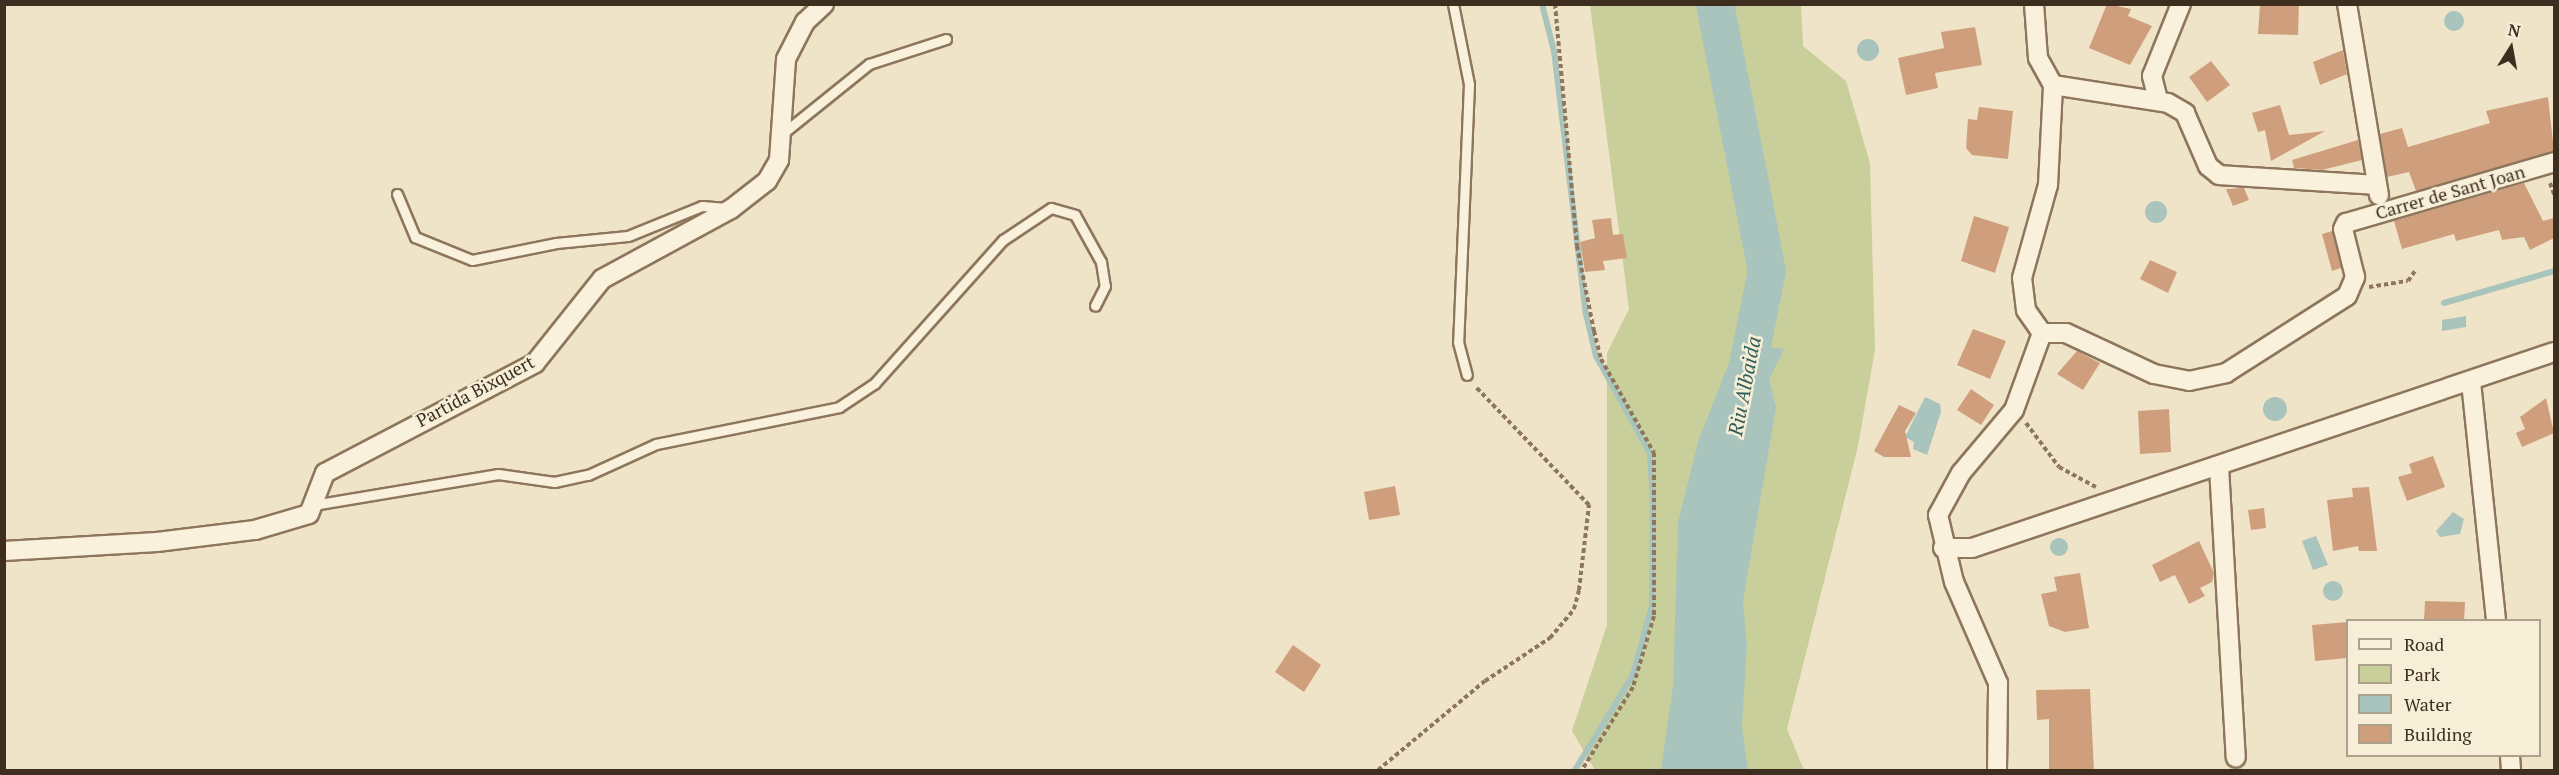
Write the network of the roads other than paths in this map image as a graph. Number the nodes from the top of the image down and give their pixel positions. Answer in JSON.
{"nodes":[{"id":1,"x":824,"y":4,"type":"edge"},
{"id":2,"x":1453,"y":4,"type":"edge"},
{"id":3,"x":2034,"y":4,"type":"edge"},
{"id":4,"x":2181,"y":4,"type":"edge"},
{"id":5,"x":2347,"y":4,"type":"edge"},
{"id":6,"x":946,"y":39,"type":"dead end"},
{"id":7,"x":2054,"y":84,"type":"junction"},
{"id":8,"x":2158,"y":100,"type":"junction"},
{"id":9,"x":782,"y":134,"type":"junction"},
{"id":10,"x":2554,"y":162,"type":"edge"},
{"id":11,"x":2377,"y":185,"type":"junction"},
{"id":12,"x":397,"y":194,"type":"dead end"},
{"id":13,"x":731,"y":208,"type":"junction"},
{"id":14,"x":2382,"y":212,"type":"junction"},
{"id":15,"x":1095,"y":306,"type":"dead end"},
{"id":16,"x":2042,"y":333,"type":"junction"},
{"id":17,"x":2554,"y":352,"type":"edge"},
{"id":18,"x":1467,"y":375,"type":"road end"},
{"id":19,"x":2471,"y":382,"type":"junction"},
{"id":20,"x":2219,"y":467,"type":"junction"},
{"id":21,"x":313,"y":504,"type":"junction"},
{"id":22,"x":1942,"y":548,"type":"junction"},
{"id":23,"x":4,"y":550,"type":"edge"},
{"id":24,"x":2496,"y":619,"type":"edge"},
{"id":25,"x":2236,"y":758,"type":"dead end"},
{"id":26,"x":1997,"y":771,"type":"edge"}],
"edges":[{"from":1,"to":9,"type":"street","name":"Partida Bixquert"},
{"from":2,"to":18,"type":"lane"},
{"from":3,"to":7,"type":"street"},
{"from":4,"to":8,"type":"street"},
{"from":5,"to":11,"type":"street"},
{"from":6,"to":9,"type":"lane"},
{"from":7,"to":8,"type":"street"},
{"from":7,"to":16,"type":"street"},
{"from":8,"to":11,"type":"street"},
{"from":9,"to":13,"type":"street","name":"Partida Bixquert"},
{"from":10,"to":14,"type":"street","name":"Carrer de Sant Joan"},
{"from":11,"to":14,"type":"street"},
{"from":12,"to":13,"type":"lane"},
{"from":13,"to":21,"type":"street","name":"Partida Bixquert"},
{"from":14,"to":16,"type":"street","name":"Carrer de Sant Joan"},
{"from":15,"to":21,"type":"lane"},
{"from":16,"to":22,"type":"street"},
{"from":17,"to":19,"type":"street"},
{"from":19,"to":20,"type":"street"},
{"from":19,"to":24,"type":"street"},
{"from":20,"to":22,"type":"street"},
{"from":20,"to":25,"type":"street"},
{"from":21,"to":23,"type":"street"},
{"from":22,"to":26,"type":"street"}]}
